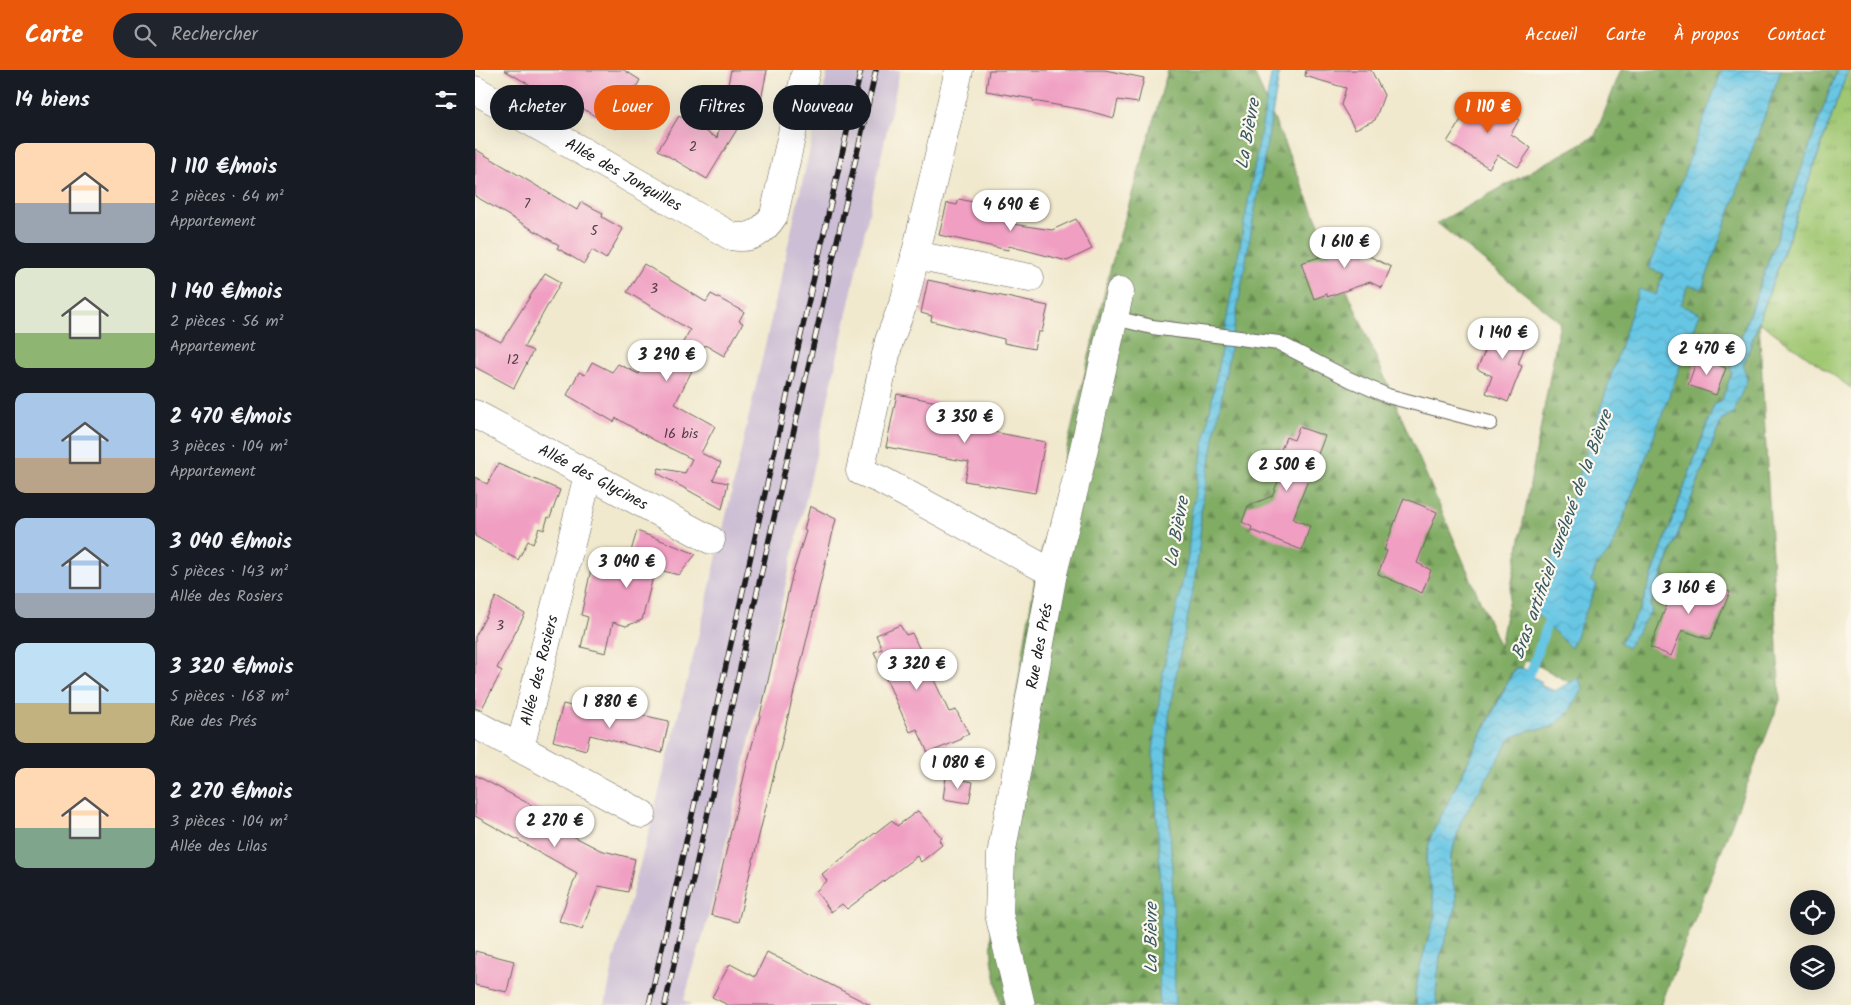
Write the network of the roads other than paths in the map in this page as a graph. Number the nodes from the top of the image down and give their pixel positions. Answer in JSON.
{"nodes":[{"id":1,"x":806,"y":70,"type":"edge"},
{"id":2,"x":959,"y":70,"type":"edge"},
{"id":3,"x":475,"y":90,"type":"edge"},
{"id":4,"x":915,"y":255,"type":"junction"},
{"id":5,"x":1030,"y":278,"type":"dead end"},
{"id":6,"x":1120,"y":291,"type":"dead end"},
{"id":7,"x":1115,"y":318,"type":"junction"},
{"id":8,"x":475,"y":414,"type":"edge"},
{"id":9,"x":1490,"y":423,"type":"dead end"},
{"id":10,"x":588,"y":475,"type":"junction"},
{"id":11,"x":711,"y":540,"type":"dead end"},
{"id":12,"x":1053,"y":573,"type":"junction"},
{"id":13,"x":475,"y":724,"type":"edge"},
{"id":14,"x":520,"y":748,"type":"junction"},
{"id":15,"x":642,"y":814,"type":"dead end"},
{"id":16,"x":1021,"y":1005,"type":"edge"}],
"edges":[{"from":1,"to":3,"type":"street","name":"Allée des Jonquilles"},
{"from":2,"to":4,"type":"street"},
{"from":4,"to":5,"type":"street"},
{"from":4,"to":12,"type":"street"},
{"from":6,"to":7,"type":"street","name":"Rue des Prés"},
{"from":7,"to":9,"type":"lane"},
{"from":7,"to":12,"type":"street","name":"Rue des Prés"},
{"from":8,"to":10,"type":"street","name":"Allée des Glycines"},
{"from":10,"to":11,"type":"street","name":"Allée des Glycines"},
{"from":10,"to":14,"type":"street","name":"Allée des Rosiers"},
{"from":12,"to":16,"type":"street","name":"Rue des Prés"},
{"from":13,"to":14,"type":"street"},
{"from":14,"to":15,"type":"street"}]}
